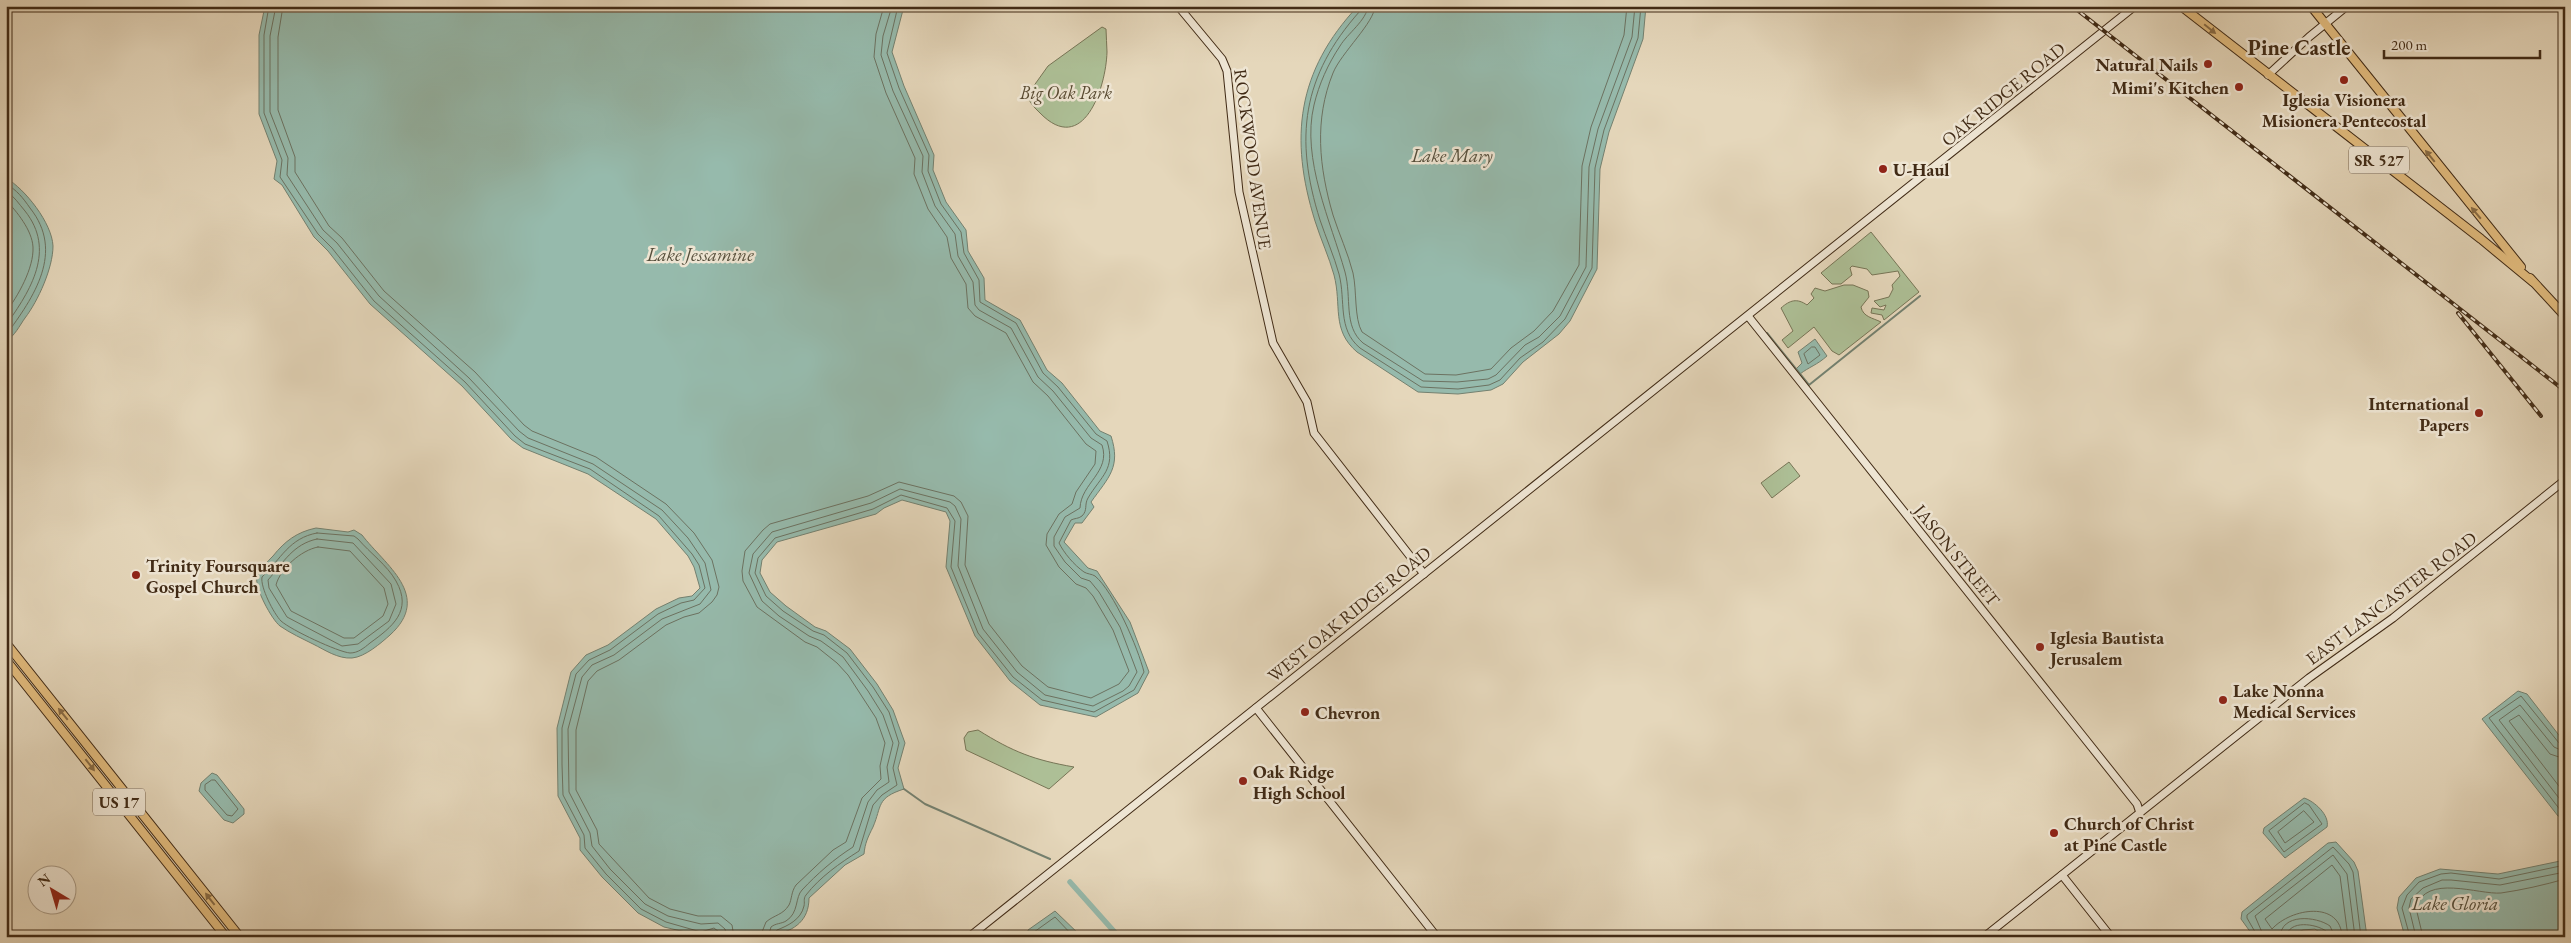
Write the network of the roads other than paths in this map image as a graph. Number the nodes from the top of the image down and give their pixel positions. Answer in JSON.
{"nodes":[{"id":1,"x":1178,"y":6,"type":"edge"},
{"id":2,"x":2135,"y":6,"type":"edge"},
{"id":3,"x":2181,"y":6,"type":"edge"},
{"id":4,"x":2311,"y":6,"type":"edge"},
{"id":5,"x":2347,"y":6,"type":"edge"},
{"id":6,"x":2325,"y":24,"type":"junction"},
{"id":7,"x":2268,"y":75,"type":"junction"},
{"id":8,"x":2533,"y":282,"type":"junction"},
{"id":9,"x":1748,"y":316,"type":"junction"},
{"id":10,"x":2565,"y":316,"type":"edge"},
{"id":11,"x":2565,"y":480,"type":"edge"},
{"id":12,"x":1424,"y":574,"type":"junction"},
{"id":13,"x":6,"y":643,"type":"edge"},
{"id":14,"x":6,"y":660,"type":"edge"},
{"id":15,"x":1256,"y":708,"type":"junction"},
{"id":16,"x":59,"y":726,"type":"junction"},
{"id":17,"x":77,"y":731,"type":"junction"},
{"id":18,"x":75,"y":746,"type":"junction"},
{"id":19,"x":94,"y":752,"type":"junction"},
{"id":20,"x":2140,"y":814,"type":"junction"},
{"id":21,"x":2062,"y":875,"type":"junction"},
{"id":22,"x":210,"y":916,"type":"junction"},
{"id":23,"x":226,"y":919,"type":"junction"},
{"id":24,"x":226,"y":937,"type":"edge"},
{"id":25,"x":240,"y":937,"type":"edge"},
{"id":26,"x":969,"y":937,"type":"edge"},
{"id":27,"x":1436,"y":937,"type":"edge"},
{"id":28,"x":1984,"y":937,"type":"edge"},
{"id":29,"x":2111,"y":937,"type":"edge"}],
"edges":[{"from":1,"to":12,"type":"street","name":"ROCKWOOD AVENUE"},
{"from":2,"to":9,"type":"street","name":"OAK RIDGE ROAD"},
{"from":3,"to":7,"type":"main road","number":"SR 527","one_way":true},
{"from":4,"to":6,"type":"main road","number":"SR 527"},
{"from":5,"to":6,"type":"street"},
{"from":6,"to":7,"type":"street"},
{"from":8,"to":6,"type":"main road","number":"SR 527","one_way":true},
{"from":7,"to":8,"type":"main road","number":"SR 527"},
{"from":8,"to":10,"type":"main road","number":"SR 527"},
{"from":9,"to":12,"type":"street","name":"WEST OAK RIDGE ROAD"},
{"from":9,"to":20,"type":"street","name":"JASON STREET"},
{"from":11,"to":20,"type":"street","name":"EAST LANCASTER ROAD"},
{"from":12,"to":15,"type":"street","name":"WEST OAK RIDGE ROAD"},
{"from":17,"to":13,"type":"main road","number":"US 17","one_way":true},
{"from":14,"to":16,"type":"main road","number":"US 17"},
{"from":15,"to":26,"type":"street","name":"WEST OAK RIDGE ROAD"},
{"from":15,"to":27,"type":"street"},
{"from":16,"to":17,"type":"main road"},
{"from":16,"to":18,"type":"main road","number":"US 17"},
{"from":17,"to":19,"type":"main road","number":"US 17"},
{"from":18,"to":19,"type":"main road"},
{"from":18,"to":22,"type":"main road","number":"US 17","one_way":true},
{"from":23,"to":19,"type":"main road","number":"US 17","one_way":true},
{"from":20,"to":21,"type":"street","name":"EAST LANCASTER ROAD"},
{"from":21,"to":28,"type":"street","name":"EAST LANCASTER ROAD"},
{"from":21,"to":29,"type":"street"},
{"from":22,"to":23,"type":"main road"},
{"from":22,"to":24,"type":"main road","number":"US 17"},
{"from":23,"to":25,"type":"main road","number":"US 17"}]}
